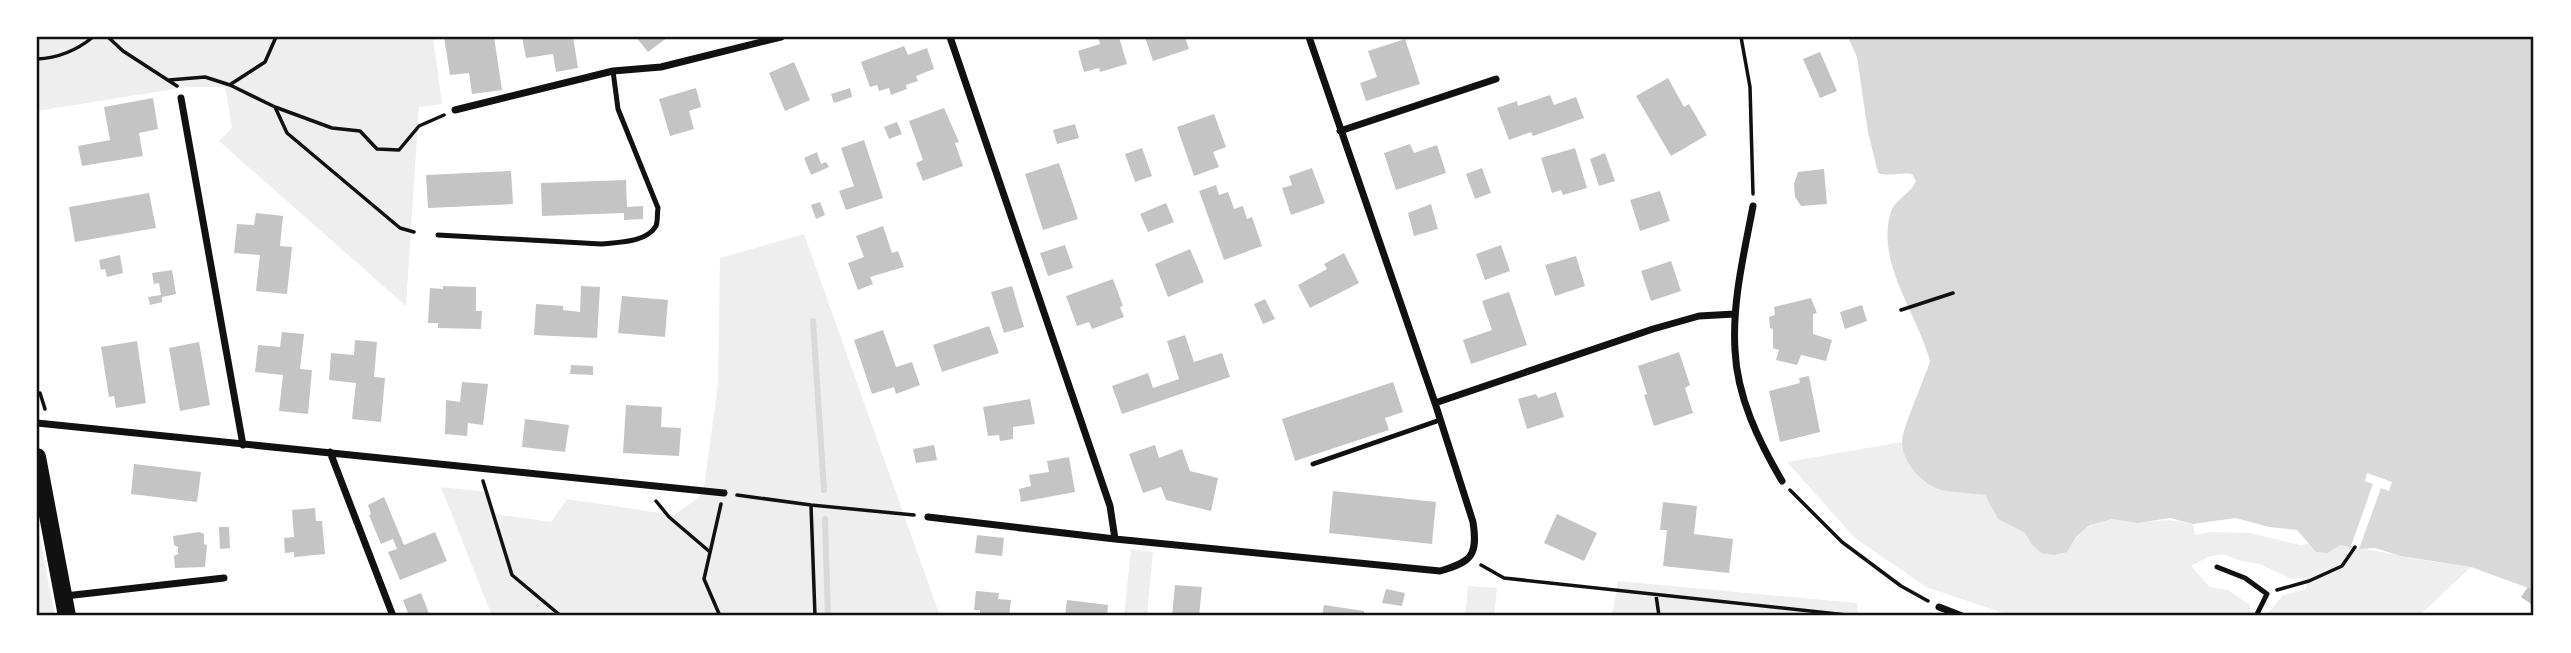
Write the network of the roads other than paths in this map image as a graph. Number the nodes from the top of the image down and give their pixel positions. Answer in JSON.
{"nodes":[{"id":1,"x":781,"y":37,"type":"edge"},
{"id":2,"x":950,"y":37,"type":"edge"},
{"id":3,"x":1309,"y":37,"type":"edge"},
{"id":4,"x":613,"y":71,"type":"junction"},
{"id":5,"x":1496,"y":79,"type":"dead end"},
{"id":6,"x":181,"y":98,"type":"road end"},
{"id":7,"x":455,"y":110,"type":"road end"},
{"id":8,"x":1340,"y":131,"type":"junction"},
{"id":9,"x":1753,"y":206,"type":"road end"},
{"id":10,"x":438,"y":235,"type":"dead end"},
{"id":11,"x":1735,"y":314,"type":"junction"},
{"id":12,"x":1435,"y":403,"type":"junction"},
{"id":13,"x":1440,"y":420,"type":"junction"},
{"id":14,"x":37,"y":423,"type":"edge"},
{"id":15,"x":243,"y":444,"type":"junction"},
{"id":16,"x":330,"y":452,"type":"junction"},
{"id":17,"x":37,"y":457,"type":"edge"},
{"id":18,"x":1313,"y":464,"type":"dead end"},
{"id":19,"x":1782,"y":481,"type":"road end"},
{"id":20,"x":724,"y":493,"type":"road end"},
{"id":21,"x":928,"y":517,"type":"road end"},
{"id":22,"x":1115,"y":539,"type":"junction"},
{"id":23,"x":2217,"y":567,"type":"dead end"},
{"id":24,"x":223,"y":578,"type":"dead end"},
{"id":25,"x":64,"y":596,"type":"junction"},
{"id":26,"x":1939,"y":607,"type":"road end"},
{"id":27,"x":2257,"y":615,"type":"edge"},
{"id":28,"x":67,"y":616,"type":"edge"},
{"id":29,"x":393,"y":616,"type":"edge"},
{"id":30,"x":1962,"y":616,"type":"edge"}],
"edges":[{"from":1,"to":4,"type":"street"},
{"from":2,"to":22,"type":"street"},
{"from":3,"to":8,"type":"street"},
{"from":4,"to":7,"type":"street"},
{"from":4,"to":10,"type":"lane"},
{"from":5,"to":8,"type":"street"},
{"from":6,"to":15,"type":"street"},
{"from":8,"to":12,"type":"street"},
{"from":9,"to":11,"type":"street"},
{"from":11,"to":12,"type":"street"},
{"from":11,"to":19,"type":"street"},
{"from":12,"to":13,"type":"street"},
{"from":13,"to":18,"type":"lane"},
{"from":13,"to":22,"type":"street"},
{"from":14,"to":15,"type":"street"},
{"from":15,"to":16,"type":"street"},
{"from":16,"to":20,"type":"street"},
{"from":16,"to":29,"type":"street"},
{"from":17,"to":25,"type":"main road"},
{"from":21,"to":22,"type":"street"},
{"from":23,"to":27,"type":"lane"},
{"from":24,"to":25,"type":"street"},
{"from":25,"to":28,"type":"main road"},
{"from":26,"to":30,"type":"street"}]}
